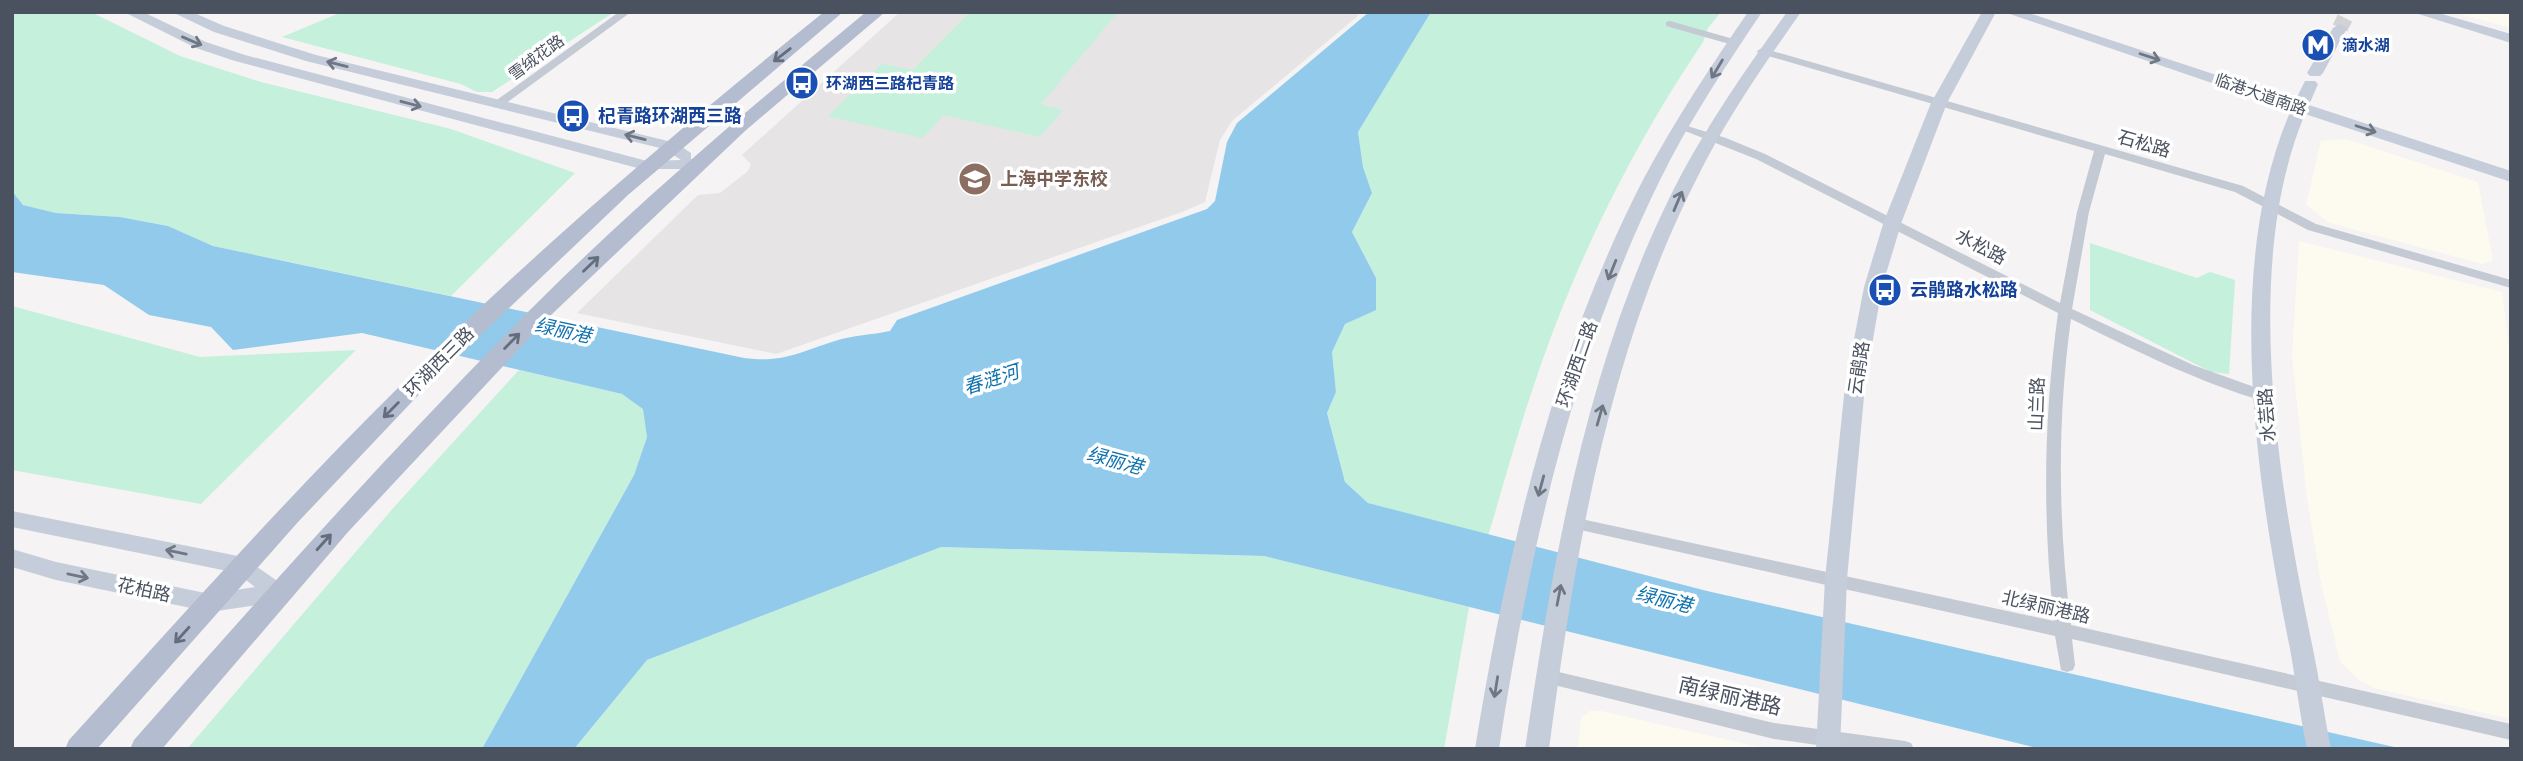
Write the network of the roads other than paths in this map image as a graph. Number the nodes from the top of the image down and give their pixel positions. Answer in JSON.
{"nodes":[{"id":1,"x":131,"y":12,"type":"edge"},
{"id":2,"x":179,"y":12,"type":"edge"},
{"id":3,"x":626,"y":12,"type":"edge"},
{"id":4,"x":835,"y":12,"type":"edge"},
{"id":5,"x":877,"y":12,"type":"edge"},
{"id":6,"x":1755,"y":12,"type":"edge"},
{"id":7,"x":1794,"y":12,"type":"edge"},
{"id":8,"x":1989,"y":12,"type":"edge"},
{"id":9,"x":2011,"y":12,"type":"edge"},
{"id":10,"x":2419,"y":12,"type":"edge"},
{"id":11,"x":2344,"y":19,"type":"tunnel mouth"},
{"id":12,"x":1670,"y":24,"type":"dead end"},
{"id":13,"x":2511,"y":39,"type":"edge"},
{"id":14,"x":1733,"y":42,"type":"junction"},
{"id":15,"x":1762,"y":51,"type":"junction"},
{"id":16,"x":1939,"y":103,"type":"junction"},
{"id":17,"x":498,"y":104,"type":"junction"},
{"id":18,"x":2298,"y":107,"type":"junction"},
{"id":19,"x":1681,"y":127,"type":"junction"},
{"id":20,"x":1712,"y":135,"type":"junction"},
{"id":21,"x":670,"y":146,"type":"junction"},
{"id":22,"x":2100,"y":149,"type":"junction"},
{"id":23,"x":696,"y":164,"type":"junction"},
{"id":24,"x":647,"y":166,"type":"junction"},
{"id":25,"x":2511,"y":177,"type":"edge"},
{"id":26,"x":2272,"y":209,"type":"junction"},
{"id":27,"x":1893,"y":221,"type":"junction"},
{"id":28,"x":2511,"y":284,"type":"edge"},
{"id":29,"x":2066,"y":312,"type":"junction"},
{"id":30,"x":2266,"y":397,"type":"junction"},
{"id":31,"x":12,"y":519,"type":"edge"},
{"id":32,"x":1572,"y":523,"type":"junction"},
{"id":33,"x":12,"y":558,"type":"edge"},
{"id":34,"x":243,"y":566,"type":"junction"},
{"id":35,"x":1836,"y":579,"type":"junction"},
{"id":36,"x":278,"y":593,"type":"junction"},
{"id":37,"x":210,"y":603,"type":"junction"},
{"id":38,"x":2062,"y":630,"type":"junction"},
{"id":39,"x":2067,"y":665,"type":"dead end"},
{"id":40,"x":1546,"y":676,"type":"junction"},
{"id":41,"x":2308,"y":686,"type":"junction"},
{"id":42,"x":2511,"y":732,"type":"edge"},
{"id":43,"x":1827,"y":744,"type":"edge"},
{"id":44,"x":79,"y":749,"type":"edge"},
{"id":45,"x":144,"y":749,"type":"edge"},
{"id":46,"x":1487,"y":749,"type":"edge"},
{"id":47,"x":1537,"y":749,"type":"edge"},
{"id":48,"x":1905,"y":749,"type":"edge"},
{"id":49,"x":2319,"y":749,"type":"edge"}],
"edges":[{"from":1,"to":24,"type":"main road","one_way":true},
{"from":17,"to":2,"type":"main road","one_way":true},
{"from":3,"to":17,"type":"street","name":"雪绒花路"},
{"from":4,"to":21,"type":"main road","name":"环湖西三路","one_way":true},
{"from":5,"to":23,"type":"main road"},
{"from":6,"to":14,"type":"main road","name":"环湖西二路"},
{"from":7,"to":15,"type":"main road","name":"环湖西二路"},
{"from":8,"to":16,"type":"main road","name":"云鹃路"},
{"from":9,"to":18,"type":"main road","name":"临港大道南路","one_way":true},
{"from":10,"to":13,"type":"main road"},
{"from":11,"to":18,"type":"main road","name":"水芸路"},
{"from":12,"to":14,"type":"street"},
{"from":14,"to":19,"type":"main road","name":"环湖西二路","one_way":true},
{"from":15,"to":16,"type":"street","name":"石松路"},
{"from":15,"to":20,"type":"main road","name":"环湖西二路"},
{"from":16,"to":22,"type":"street","name":"石松路"},
{"from":16,"to":27,"type":"main road","name":"云鹃路"},
{"from":21,"to":17,"type":"main road","one_way":true},
{"from":18,"to":25,"type":"main road","name":"临港大道南路","one_way":true},
{"from":18,"to":26,"type":"main road","name":"水芸路"},
{"from":19,"to":20,"type":"street","name":"水松路"},
{"from":19,"to":46,"type":"main road","name":"环湖西二路","one_way":true},
{"from":20,"to":27,"type":"street","name":"水松路"},
{"from":32,"to":20,"type":"main road","name":"环湖西二路","one_way":true},
{"from":21,"to":23,"type":"main road"},
{"from":21,"to":24,"type":"main road","name":"环湖西三路"},
{"from":22,"to":26,"type":"street","name":"石松路"},
{"from":22,"to":29,"type":"street","name":"山兰路"},
{"from":23,"to":24,"type":"main road"},
{"from":36,"to":23,"type":"main road","one_way":true},
{"from":24,"to":34,"type":"main road","name":"环湖西三路","one_way":true},
{"from":26,"to":28,"type":"street","name":"石松路"},
{"from":26,"to":30,"type":"main road","name":"水芸路"},
{"from":27,"to":29,"type":"street","name":"水松路"},
{"from":27,"to":35,"type":"main road","name":"云鹃路"},
{"from":29,"to":30,"type":"street","name":"水松路"},
{"from":29,"to":38,"type":"street","name":"山兰路"},
{"from":30,"to":41,"type":"main road","name":"水芸路"},
{"from":34,"to":31,"type":"main road","one_way":true},
{"from":32,"to":35,"type":"street","name":"北绿丽港路"},
{"from":40,"to":32,"type":"main road","name":"环湖西二路","one_way":true},
{"from":33,"to":37,"type":"main road","name":"花柏路","one_way":true},
{"from":34,"to":36,"type":"main road"},
{"from":34,"to":37,"type":"main road","name":"环湖西三路"},
{"from":35,"to":38,"type":"street","name":"北绿丽港路"},
{"from":35,"to":43,"type":"main road","name":"云鹃路"},
{"from":36,"to":37,"type":"main road","name":"花柏路"},
{"from":36,"to":45,"type":"main road"},
{"from":37,"to":44,"type":"main road","name":"环湖西三路","one_way":true},
{"from":38,"to":39,"type":"street","name":"山兰路"},
{"from":38,"to":41,"type":"street","name":"北绿丽港路"},
{"from":40,"to":43,"type":"street","name":"南绿丽港路"},
{"from":40,"to":47,"type":"main road","name":"环湖西二路"},
{"from":41,"to":42,"type":"street","name":"北绿丽港路"},
{"from":41,"to":49,"type":"main road","name":"水芸路"},
{"from":43,"to":48,"type":"street","name":"南绿丽港路"}]}
